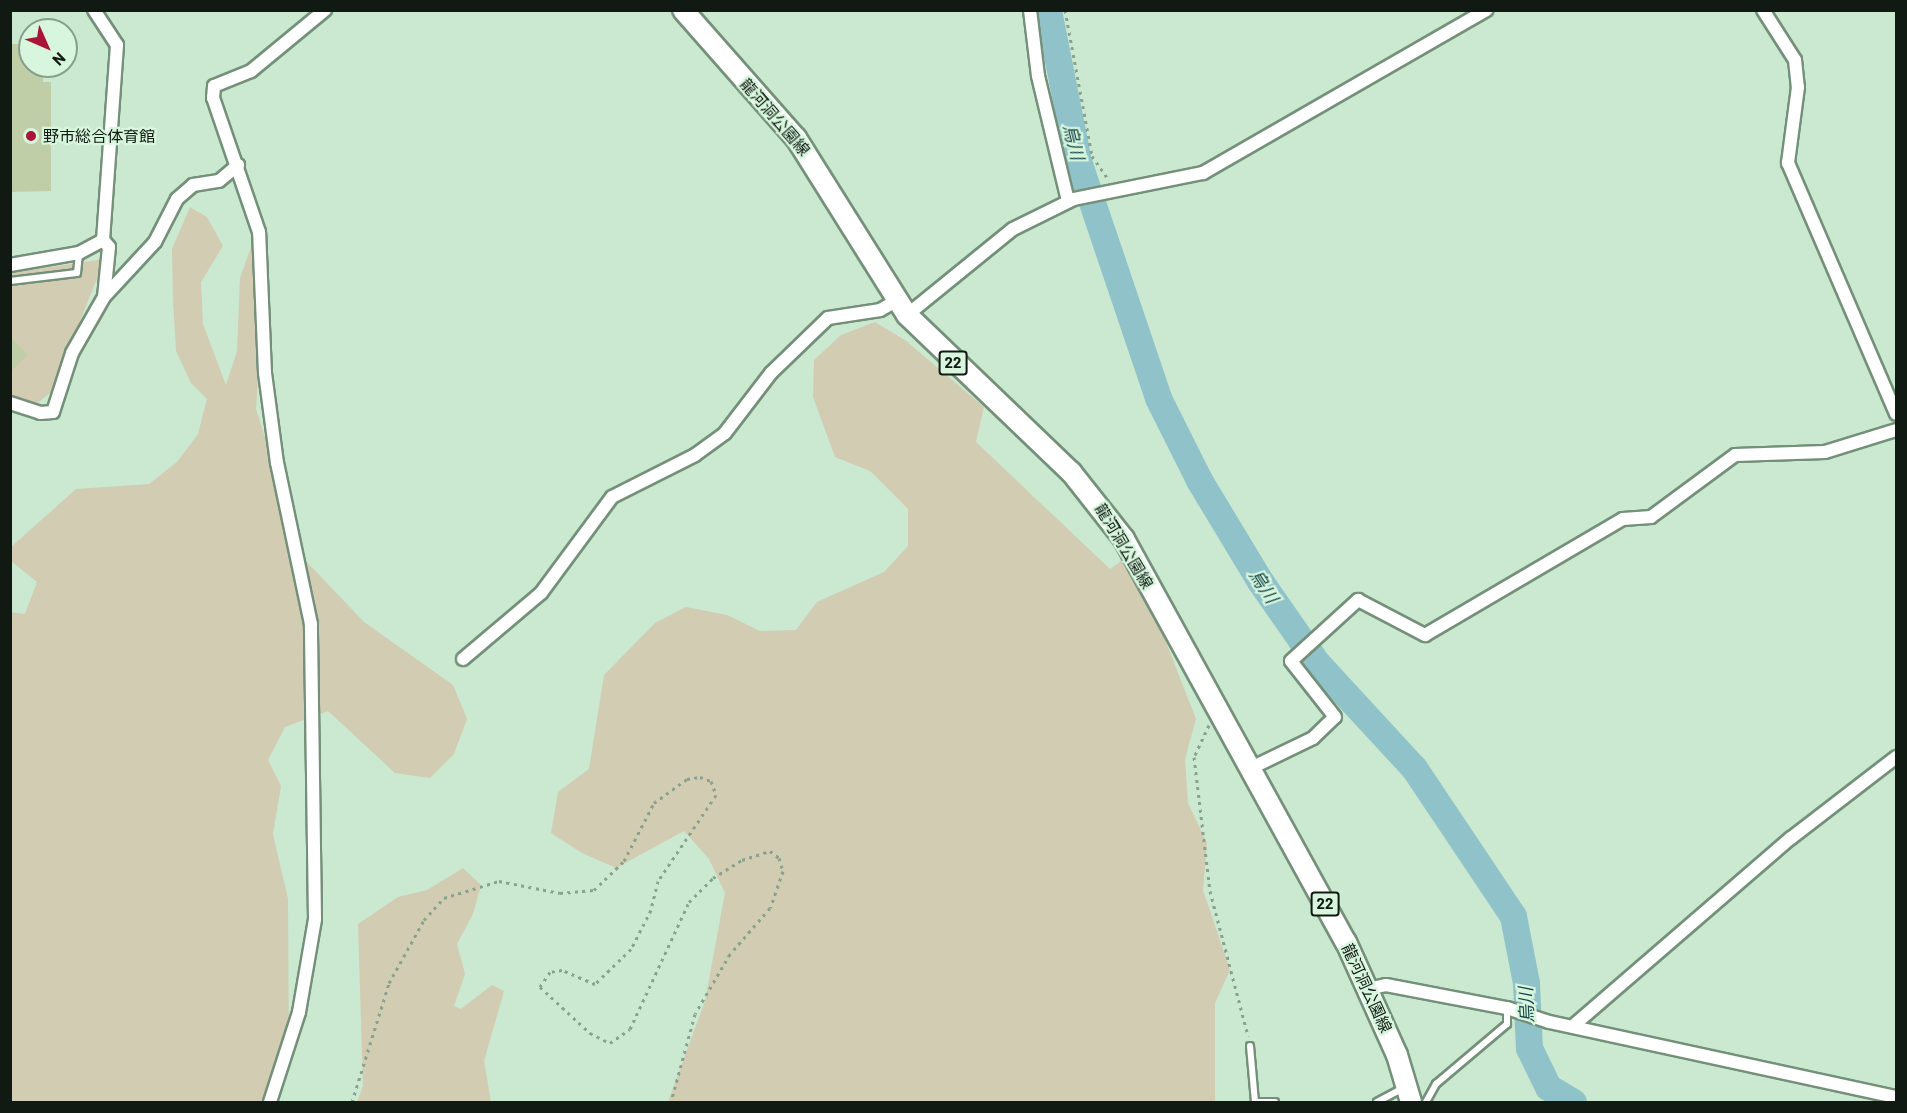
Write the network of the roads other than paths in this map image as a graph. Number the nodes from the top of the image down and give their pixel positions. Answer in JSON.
{"nodes":[{"id":1,"x":94,"y":10,"type":"edge"},
{"id":2,"x":325,"y":10,"type":"edge"},
{"id":3,"x":682,"y":10,"type":"edge"},
{"id":4,"x":1030,"y":10,"type":"edge"},
{"id":5,"x":1486,"y":10,"type":"edge"},
{"id":6,"x":1763,"y":10,"type":"edge"},
{"id":7,"x":238,"y":165,"type":"junction"},
{"id":8,"x":1071,"y":200,"type":"junction"},
{"id":9,"x":103,"y":240,"type":"junction"},
{"id":10,"x":79,"y":253,"type":"junction"},
{"id":11,"x":10,"y":265,"type":"edge"},
{"id":12,"x":10,"y":281,"type":"edge"},
{"id":13,"x":104,"y":297,"type":"junction"},
{"id":14,"x":902,"y":308,"type":"junction"},
{"id":15,"x":10,"y":403,"type":"edge"},
{"id":16,"x":1896,"y":414,"type":"edge"},
{"id":17,"x":1896,"y":430,"type":"edge"},
{"id":18,"x":463,"y":659,"type":"dead end"},
{"id":19,"x":1896,"y":757,"type":"edge"},
{"id":20,"x":1249,"y":769,"type":"junction"},
{"id":21,"x":1367,"y":989,"type":"junction"},
{"id":22,"x":1507,"y":1008,"type":"junction"},
{"id":23,"x":1574,"y":1025,"type":"junction"},
{"id":24,"x":1250,"y":1046,"type":"road end"},
{"id":25,"x":1408,"y":1095,"type":"edge"},
{"id":26,"x":1896,"y":1097,"type":"edge"},
{"id":27,"x":270,"y":1102,"type":"edge"},
{"id":28,"x":1275,"y":1102,"type":"edge"},
{"id":29,"x":1377,"y":1102,"type":"edge"},
{"id":30,"x":1425,"y":1102,"type":"edge"}],
"edges":[{"from":1,"to":9,"type":"street"},
{"from":2,"to":7,"type":"street"},
{"from":3,"to":14,"type":"main road","name":"龍河洞公園線","number":"22"},
{"from":4,"to":8,"type":"street"},
{"from":5,"to":8,"type":"street"},
{"from":6,"to":16,"type":"street"},
{"from":7,"to":13,"type":"street"},
{"from":7,"to":27,"type":"street"},
{"from":8,"to":14,"type":"street"},
{"from":9,"to":10,"type":"street"},
{"from":9,"to":13,"type":"street"},
{"from":10,"to":11,"type":"street"},
{"from":10,"to":12,"type":"lane"},
{"from":13,"to":15,"type":"street"},
{"from":14,"to":18,"type":"street"},
{"from":14,"to":20,"type":"main road","name":"龍河洞公園線","number":"22"},
{"from":17,"to":20,"type":"street"},
{"from":19,"to":23,"type":"street"},
{"from":20,"to":21,"type":"main road","name":"龍河洞公園線","number":"22"},
{"from":21,"to":22,"type":"street"},
{"from":21,"to":25,"type":"main road","name":"龍河洞公園線","number":"22"},
{"from":22,"to":23,"type":"street"},
{"from":22,"to":30,"type":"lane"},
{"from":23,"to":26,"type":"street"},
{"from":24,"to":28,"type":"lane"},
{"from":25,"to":29,"type":"lane"}]}
